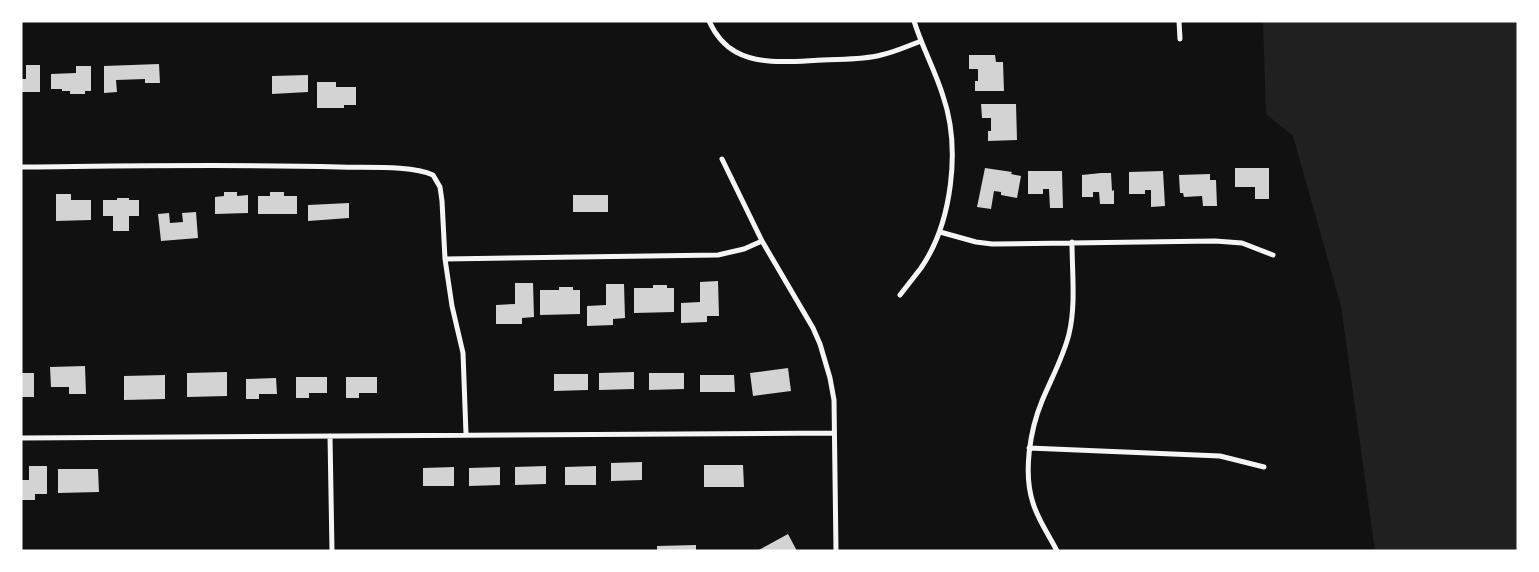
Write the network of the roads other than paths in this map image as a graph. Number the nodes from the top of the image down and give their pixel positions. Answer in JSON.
{"nodes":[{"id":1,"x":709,"y":21,"type":"edge"},
{"id":2,"x":914,"y":21,"type":"edge"},
{"id":3,"x":1179,"y":21,"type":"edge"},
{"id":4,"x":1180,"y":39,"type":"dead end"},
{"id":5,"x":921,"y":41,"type":"junction"},
{"id":6,"x":722,"y":159,"type":"dead end"},
{"id":7,"x":21,"y":167,"type":"edge"},
{"id":8,"x":940,"y":232,"type":"junction"},
{"id":9,"x":762,"y":240,"type":"junction"},
{"id":10,"x":1072,"y":242,"type":"junction"},
{"id":11,"x":1273,"y":255,"type":"dead end"},
{"id":12,"x":445,"y":259,"type":"junction"},
{"id":13,"x":900,"y":295,"type":"dead end"},
{"id":14,"x":834,"y":433,"type":"junction"},
{"id":15,"x":466,"y":434,"type":"junction"},
{"id":16,"x":330,"y":436,"type":"junction"},
{"id":17,"x":21,"y":438,"type":"edge"},
{"id":18,"x":1029,"y":448,"type":"junction"},
{"id":19,"x":1264,"y":467,"type":"dead end"},
{"id":20,"x":332,"y":551,"type":"edge"},
{"id":21,"x":836,"y":551,"type":"edge"},
{"id":22,"x":1057,"y":551,"type":"edge"}],
"edges":[{"from":1,"to":5,"type":"street"},
{"from":2,"to":5,"type":"street"},
{"from":3,"to":4,"type":"street"},
{"from":5,"to":8,"type":"street"},
{"from":6,"to":9,"type":"street"},
{"from":7,"to":12,"type":"street"},
{"from":8,"to":10,"type":"street"},
{"from":8,"to":13,"type":"street"},
{"from":9,"to":12,"type":"street"},
{"from":9,"to":14,"type":"street"},
{"from":10,"to":11,"type":"street"},
{"from":10,"to":18,"type":"street"},
{"from":12,"to":15,"type":"street"},
{"from":14,"to":15,"type":"street"},
{"from":14,"to":21,"type":"street"},
{"from":15,"to":16,"type":"street"},
{"from":16,"to":17,"type":"street"},
{"from":16,"to":20,"type":"street"},
{"from":18,"to":19,"type":"street"},
{"from":18,"to":22,"type":"street"}]}
